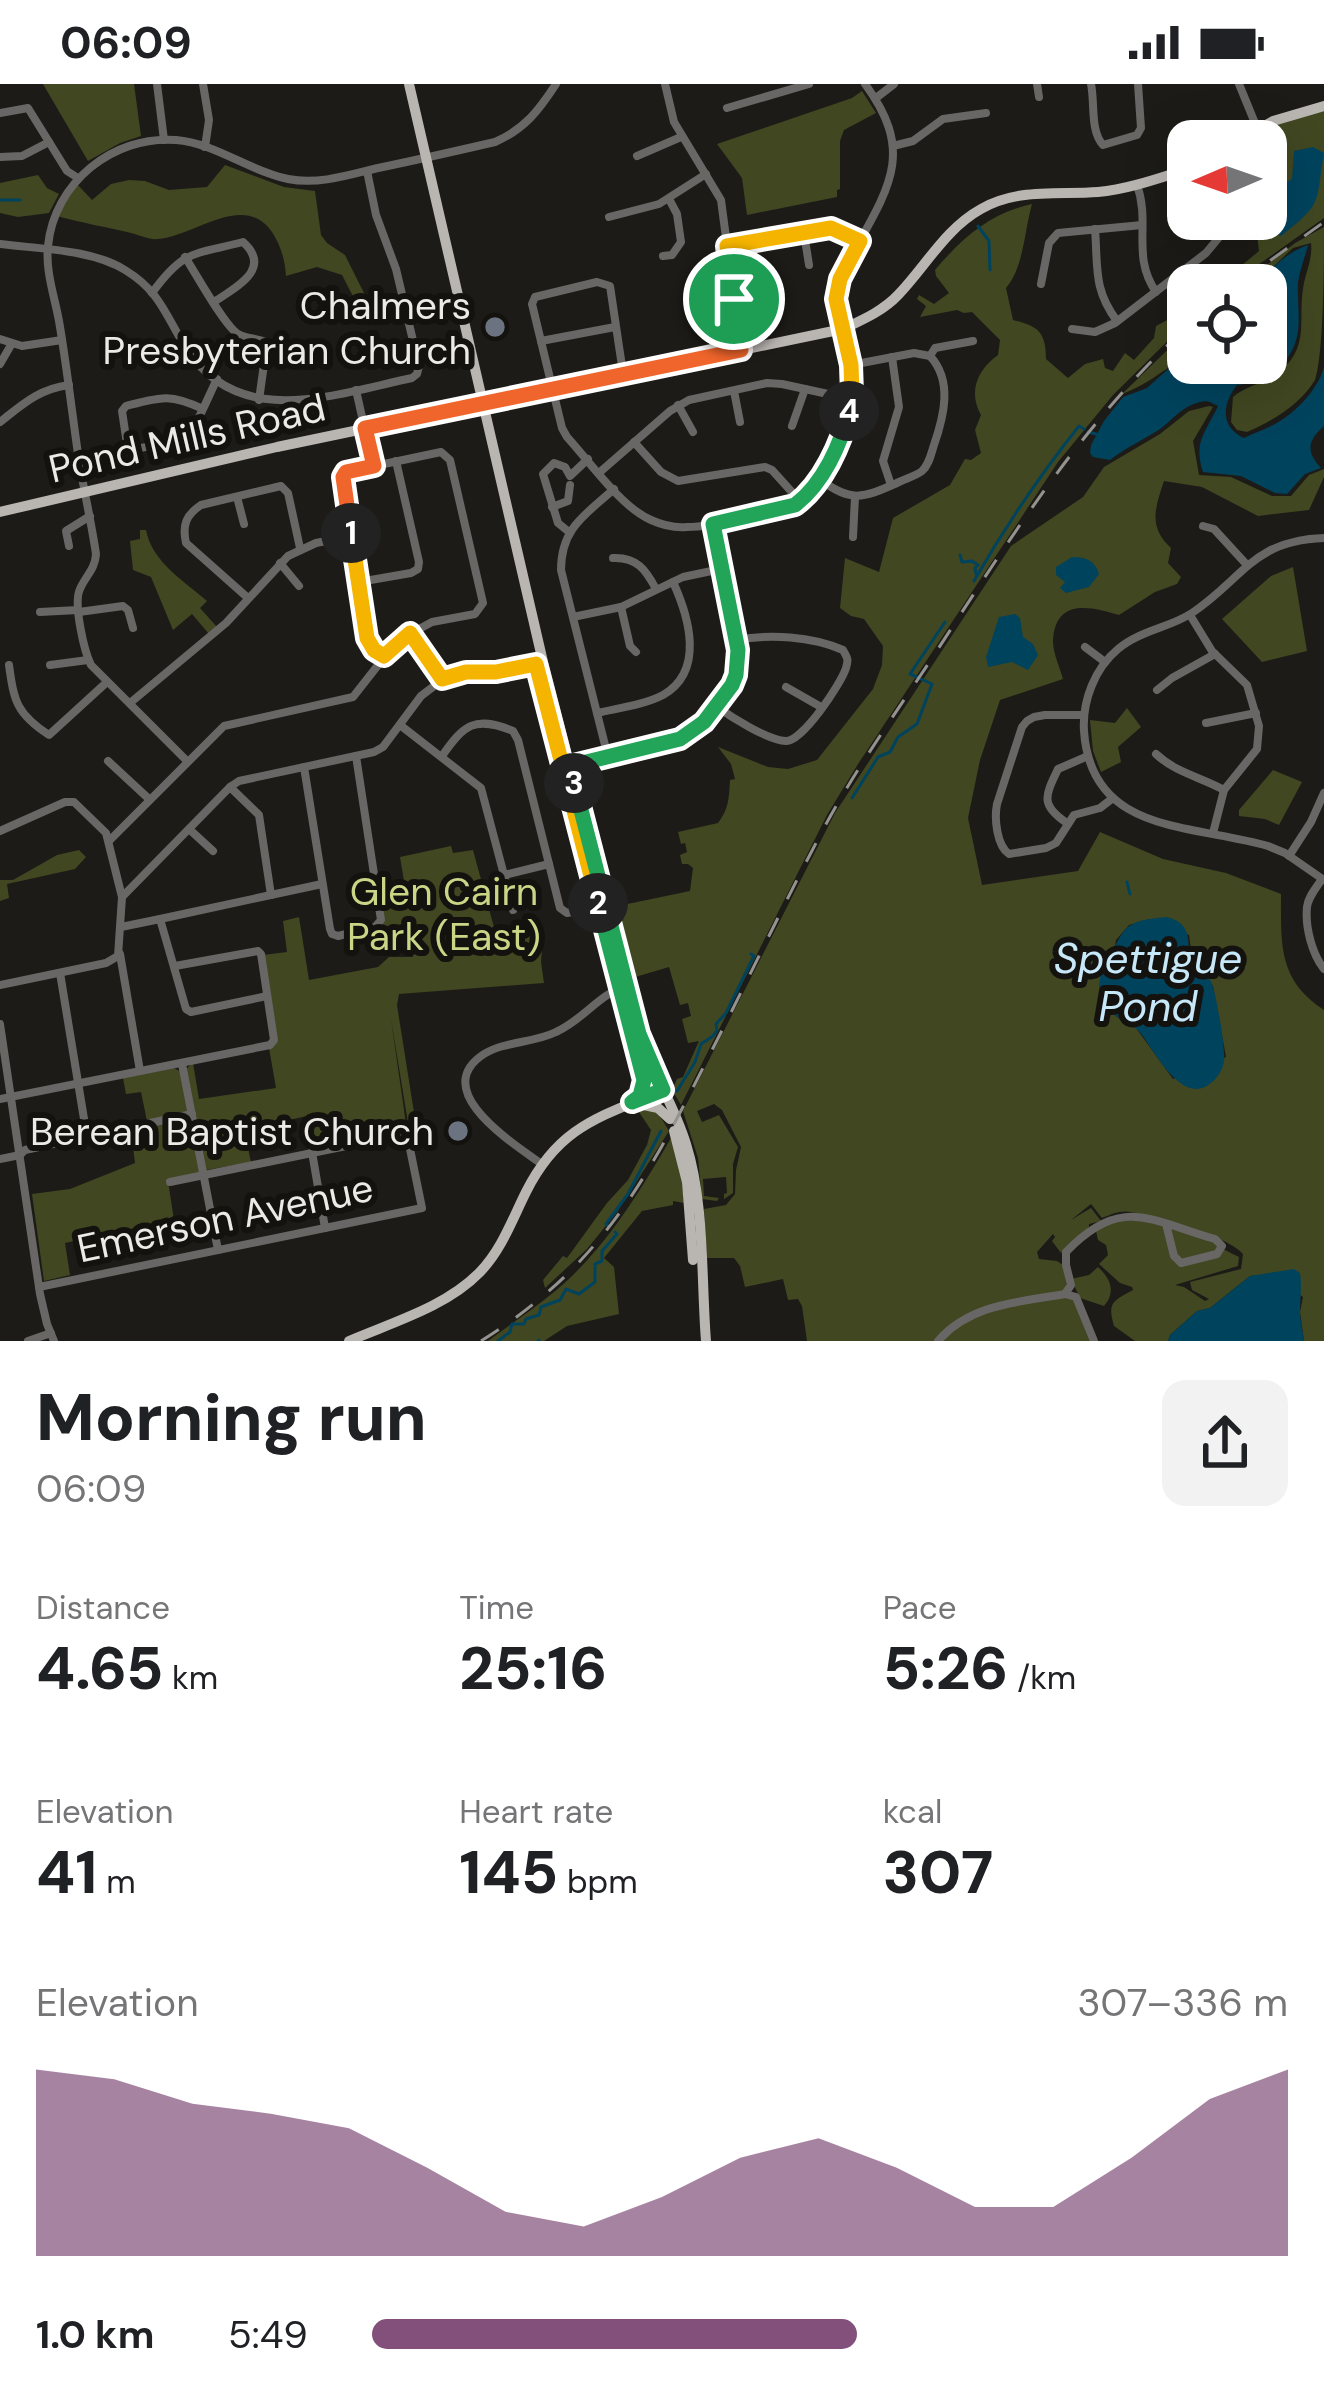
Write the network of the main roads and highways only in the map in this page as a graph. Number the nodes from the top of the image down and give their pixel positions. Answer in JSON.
{"nodes":[{"id":1,"x":406,"y":84,"type":"edge"},
{"id":2,"x":1324,"y":106,"type":"edge"},
{"id":3,"x":1278,"y":120,"type":"edge"},
{"id":4,"x":1167,"y":176,"type":"edge"},
{"id":5,"x":481,"y":403,"type":"junction"},
{"id":6,"x":0,"y":512,"type":"edge"},
{"id":7,"x":623,"y":986,"type":"junction"},
{"id":8,"x":638,"y":1054,"type":"junction"},
{"id":9,"x":660,"y":1092,"type":"junction"},
{"id":10,"x":632,"y":1102,"type":"junction"},
{"id":11,"x":670,"y":1119,"type":"junction"},
{"id":12,"x":349,"y":1341,"type":"edge"},
{"id":13,"x":703,"y":1341,"type":"edge"}],
"edges":[{"from":1,"to":5,"type":"main road"},
{"from":2,"to":3,"type":"main road"},
{"from":4,"to":5,"type":"main road","name":"Pond Mills Road"},
{"from":5,"to":6,"type":"main road","name":"Pond Mills Road"},
{"from":5,"to":7,"type":"main road"},
{"from":7,"to":8,"type":"main road"},
{"from":7,"to":9,"type":"main road"},
{"from":8,"to":9,"type":"main road"},
{"from":8,"to":10,"type":"main road"},
{"from":9,"to":10,"type":"main road"},
{"from":9,"to":11,"type":"main road"},
{"from":9,"to":13,"type":"main road"},
{"from":10,"to":11,"type":"main road"},
{"from":10,"to":12,"type":"main road"},
{"from":11,"to":13,"type":"main road"}]}
